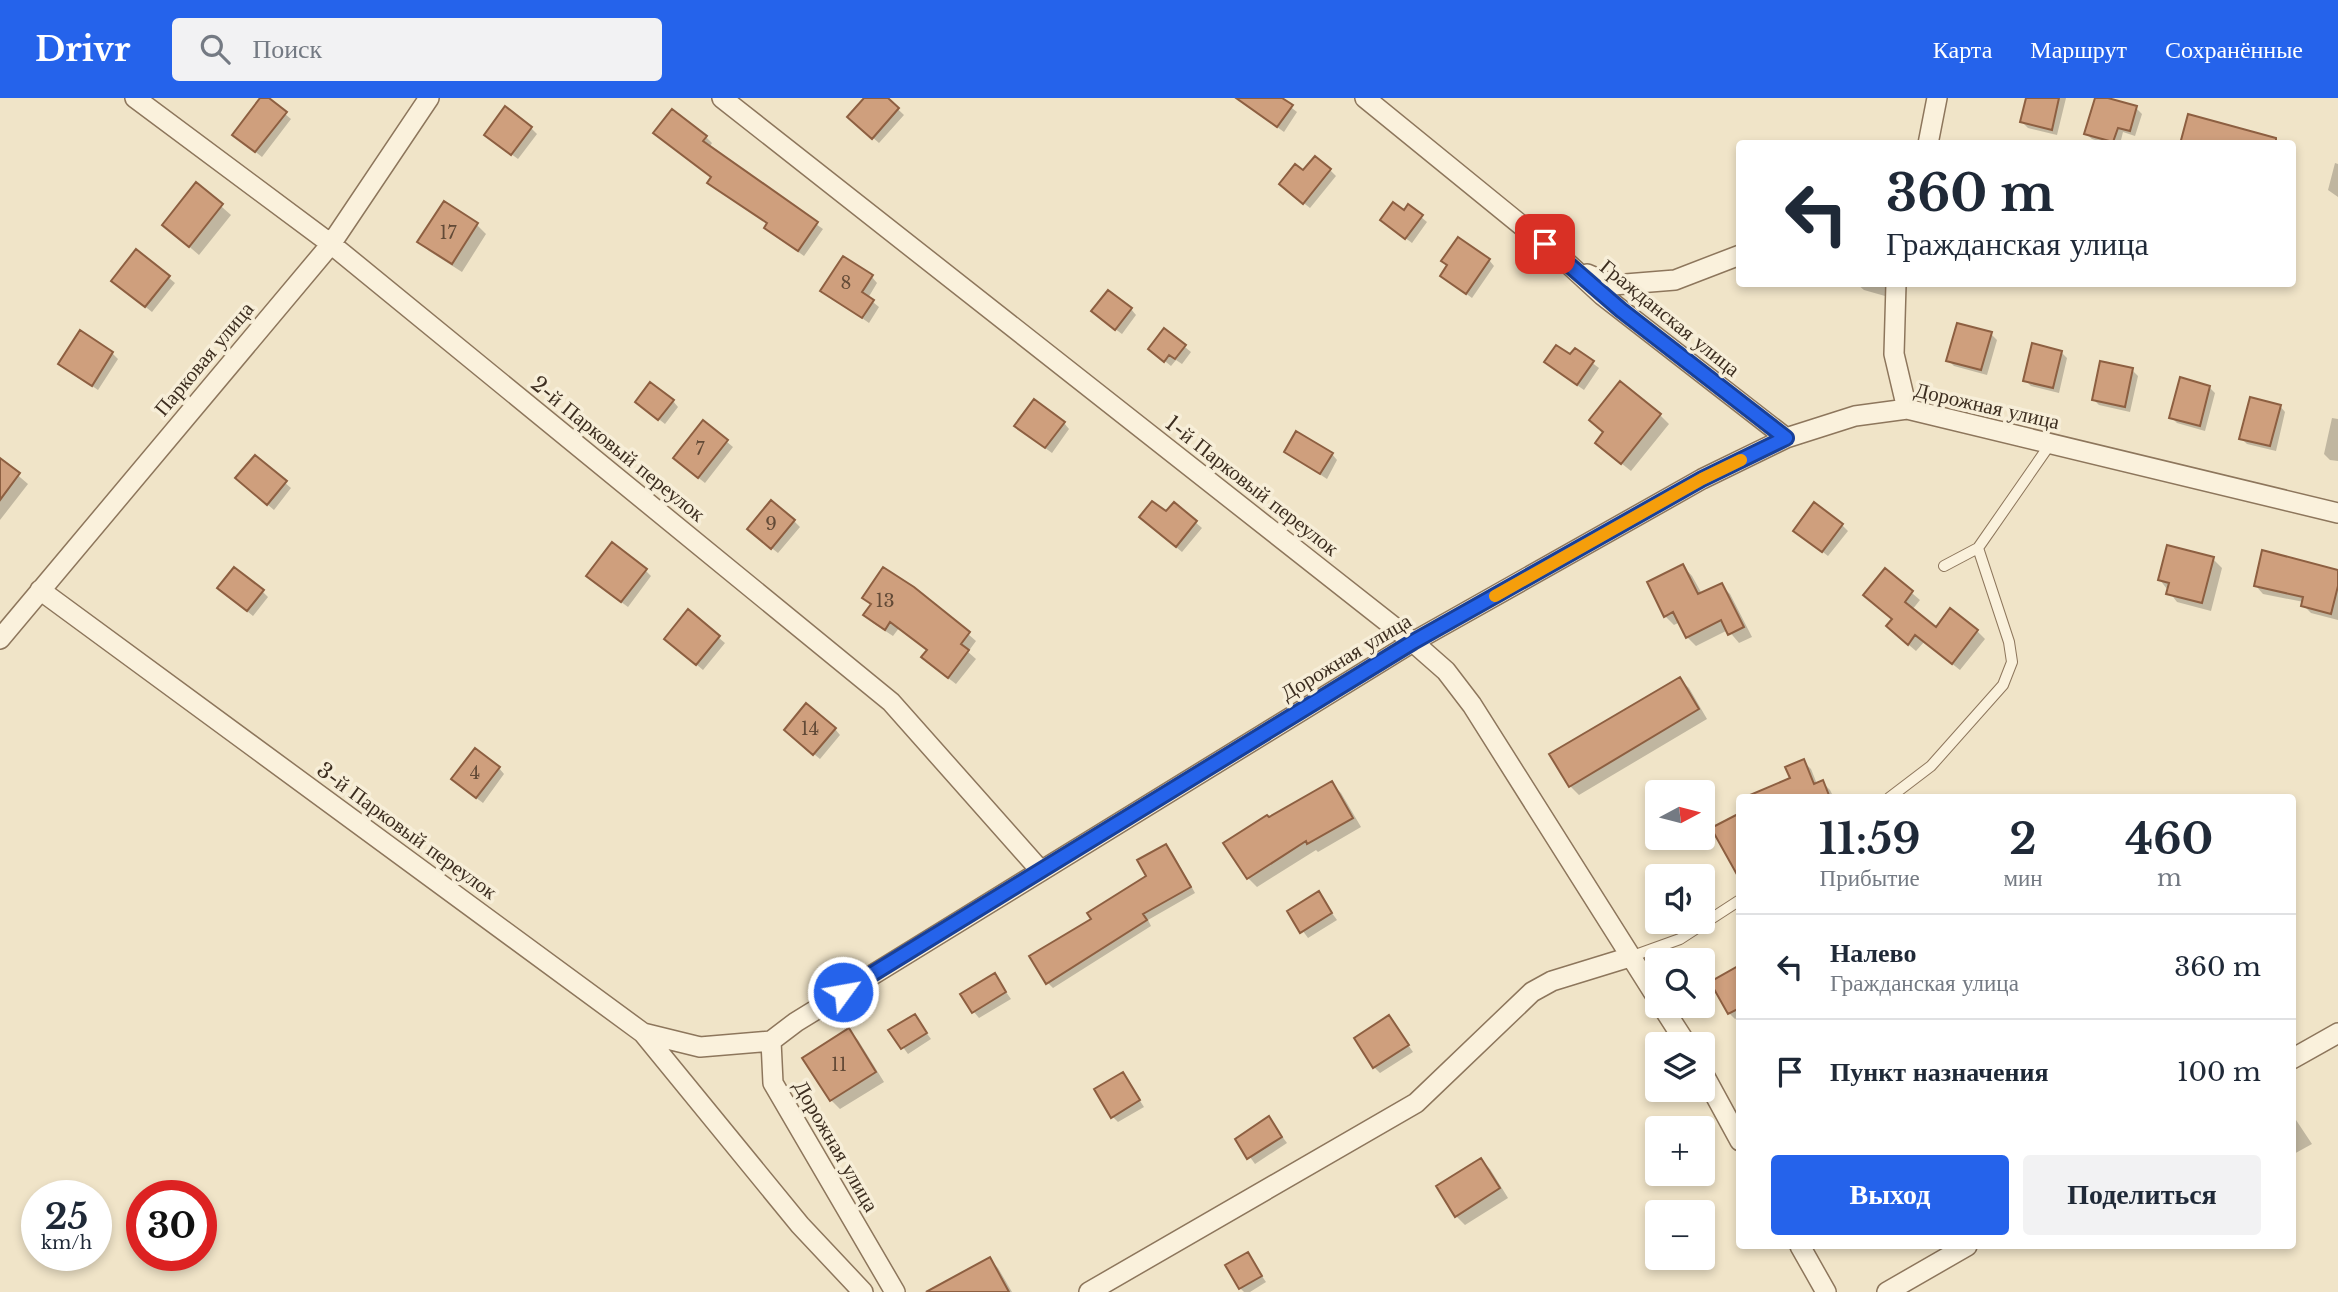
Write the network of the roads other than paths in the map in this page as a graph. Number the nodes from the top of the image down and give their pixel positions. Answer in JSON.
{"nodes":[{"id":1,"x":135,"y":98,"type":"edge"},
{"id":2,"x":429,"y":98,"type":"edge"},
{"id":3,"x":722,"y":98,"type":"edge"},
{"id":4,"x":1365,"y":98,"type":"edge"},
{"id":5,"x":1937,"y":98,"type":"edge"},
{"id":6,"x":1929,"y":140,"type":"edge"},
{"id":7,"x":331,"y":244,"type":"junction"},
{"id":8,"x":1736,"y":257,"type":"edge"},
{"id":9,"x":1564,"y":260,"type":"junction"},
{"id":10,"x":1896,"y":287,"type":"edge"},
{"id":11,"x":1907,"y":409,"type":"junction"},
{"id":12,"x":1786,"y":438,"type":"junction"},
{"id":13,"x":2051,"y":443,"type":"junction"},
{"id":14,"x":2338,"y":513,"type":"edge"},
{"id":15,"x":1978,"y":548,"type":"junction"},
{"id":16,"x":1944,"y":566,"type":"dead end"},
{"id":17,"x":40,"y":590,"type":"junction"},
{"id":18,"x":0,"y":639,"type":"edge"},
{"id":19,"x":1413,"y":642,"type":"junction"},
{"id":20,"x":1894,"y":794,"type":"edge"},
{"id":21,"x":1041,"y":871,"type":"junction"},
{"id":22,"x":1736,"y":903,"type":"edge"},
{"id":23,"x":1630,"y":957,"type":"junction"},
{"id":24,"x":1645,"y":980,"type":"edge"},
{"id":25,"x":2338,"y":1032,"type":"edge"},
{"id":26,"x":643,"y":1033,"type":"junction"},
{"id":27,"x":771,"y":1041,"type":"junction"},
{"id":28,"x":2296,"y":1057,"type":"edge"},
{"id":29,"x":1715,"y":1095,"type":"edge"},
{"id":30,"x":1736,"y":1134,"type":"edge"},
{"id":31,"x":1802,"y":1249,"type":"edge"},
{"id":32,"x":1962,"y":1249,"type":"edge"},
{"id":33,"x":863,"y":1292,"type":"edge"},
{"id":34,"x":895,"y":1292,"type":"edge"},
{"id":35,"x":1089,"y":1292,"type":"edge"},
{"id":36,"x":1826,"y":1292,"type":"edge"},
{"id":37,"x":1887,"y":1292,"type":"edge"}],
"edges":[{"from":1,"to":7,"type":"street","name":"2-й Парковый переулок"},
{"from":2,"to":7,"type":"street","name":"Парковая улица"},
{"from":3,"to":19,"type":"street","name":"1-й Парковый переулок"},
{"from":4,"to":9,"type":"street","name":"Гражданская улица"},
{"from":5,"to":6,"type":"street"},
{"from":7,"to":17,"type":"street","name":"Парковая улица"},
{"from":7,"to":21,"type":"street","name":"2-й Парковый переулок"},
{"from":8,"to":9,"type":"street"},
{"from":9,"to":12,"type":"street","name":"Гражданская улица"},
{"from":10,"to":11,"type":"street"},
{"from":11,"to":12,"type":"street","name":"Дорожная улица"},
{"from":11,"to":13,"type":"street","name":"Дорожная улица"},
{"from":12,"to":19,"type":"street","name":"Дорожная улица"},
{"from":13,"to":14,"type":"street","name":"Дорожная улица"},
{"from":13,"to":15,"type":"lane"},
{"from":15,"to":16,"type":"lane"},
{"from":15,"to":20,"type":"lane"},
{"from":17,"to":18,"type":"street","name":"Парковая улица"},
{"from":17,"to":26,"type":"street","name":"3-й Парковый переулок"},
{"from":19,"to":21,"type":"street","name":"Дорожная улица"},
{"from":19,"to":23,"type":"street","name":"1-й Парковый переулок"},
{"from":21,"to":27,"type":"street","name":"Дорожная улица"},
{"from":22,"to":23,"type":"lane"},
{"from":23,"to":24,"type":"street","name":"1-й Парковый переулок"},
{"from":23,"to":35,"type":"street"},
{"from":25,"to":28,"type":"street"},
{"from":26,"to":27,"type":"street","name":"3-й Парковый переулок"},
{"from":26,"to":33,"type":"street"},
{"from":27,"to":34,"type":"street","name":"Дорожная улица"},
{"from":29,"to":30,"type":"street"},
{"from":31,"to":36,"type":"street"},
{"from":32,"to":37,"type":"street"}]}
